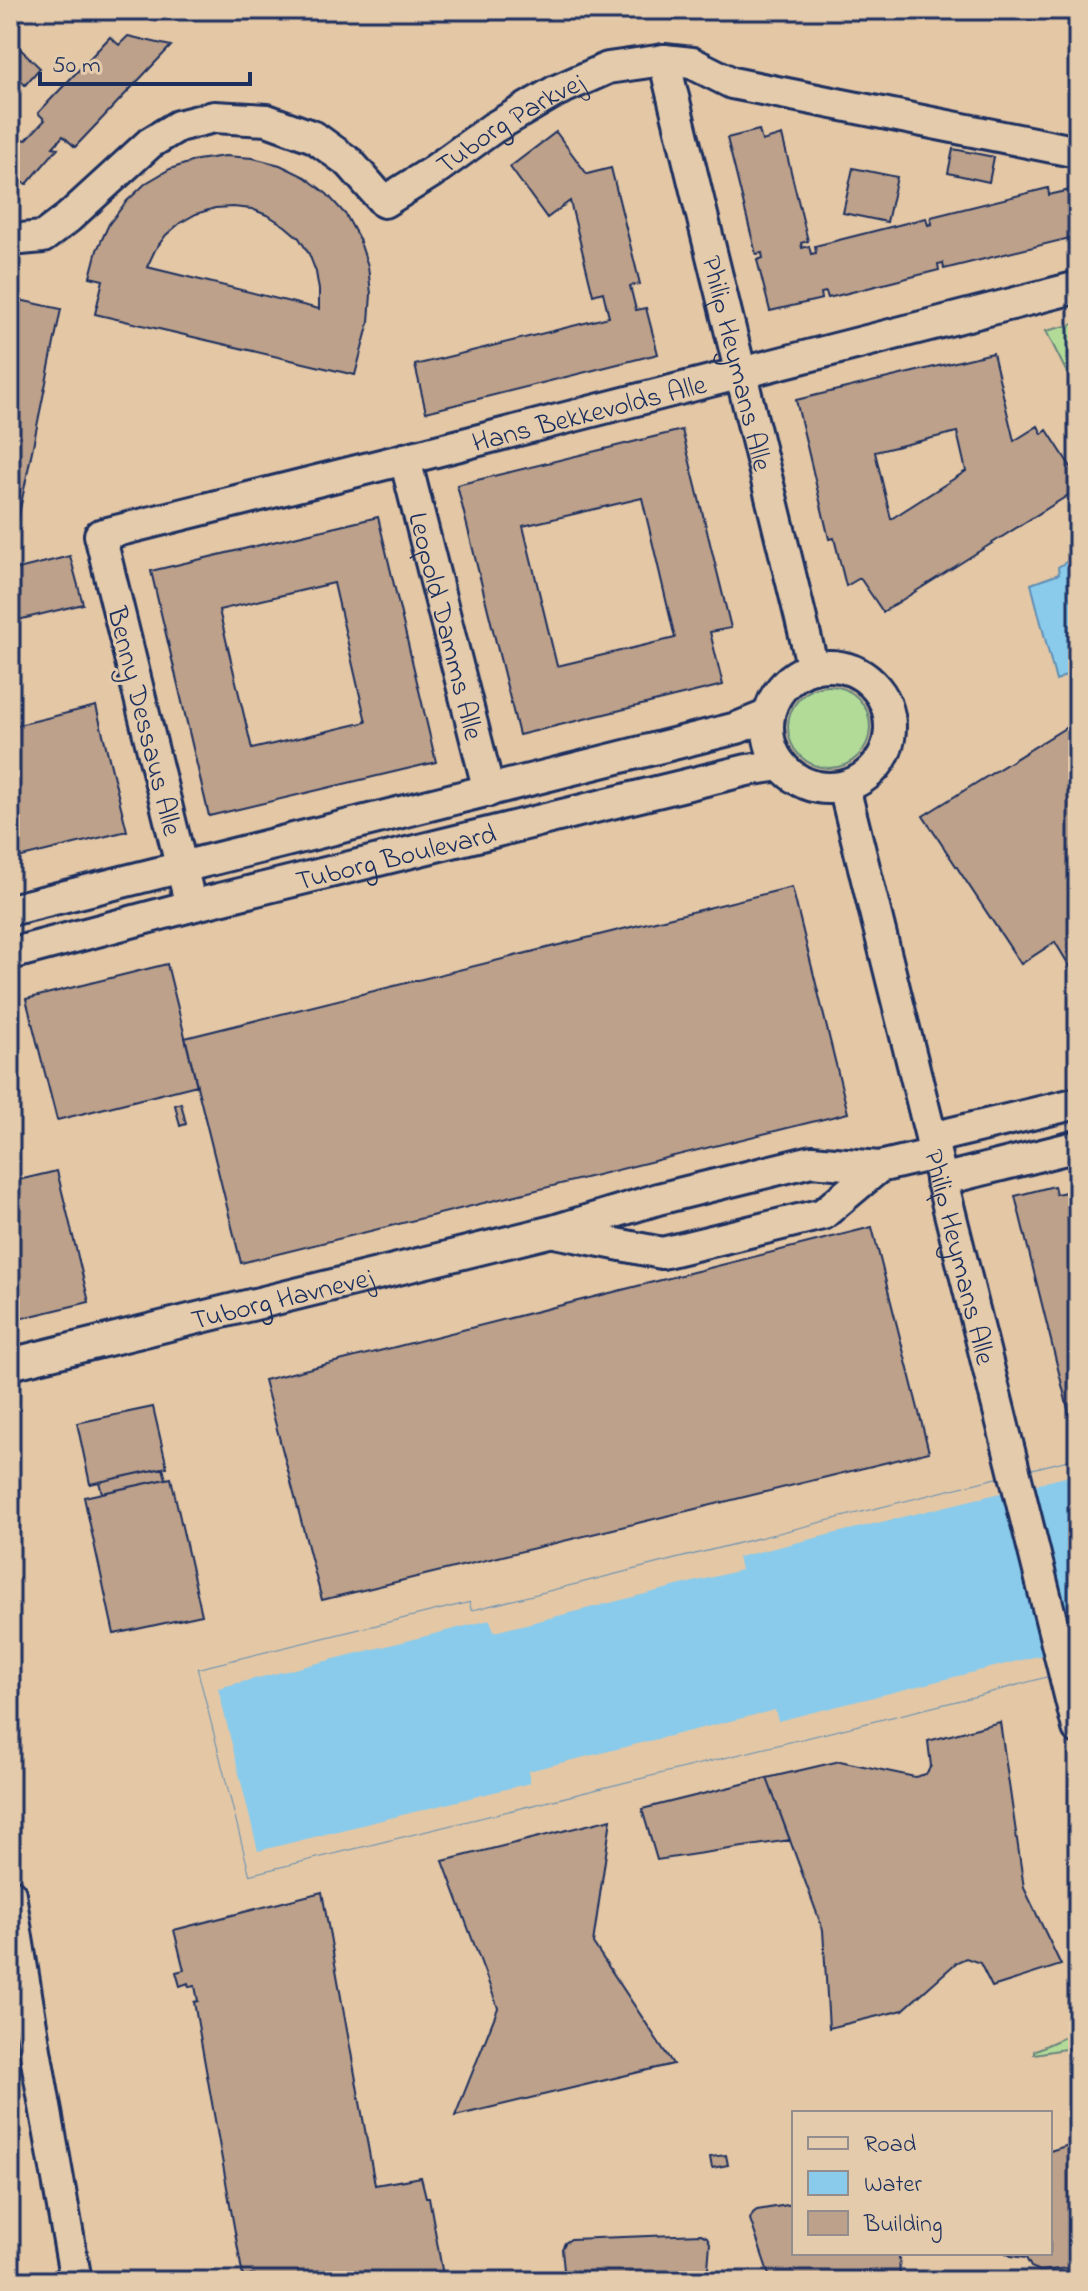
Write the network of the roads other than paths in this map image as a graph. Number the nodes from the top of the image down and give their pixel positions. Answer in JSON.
{"nodes":[{"id":1,"x":664,"y":60,"type":"junction"},
{"id":2,"x":1078,"y":152,"type":"edge"},
{"id":3,"x":10,"y":240,"type":"edge"},
{"id":4,"x":1078,"y":287,"type":"edge"},
{"id":5,"x":741,"y":372,"type":"junction"},
{"id":6,"x":405,"y":459,"type":"junction"},
{"id":7,"x":100,"y":535,"type":"joint"},
{"id":8,"x":813,"y":668,"type":"junction"},
{"id":9,"x":769,"y":715,"type":"junction"},
{"id":10,"x":781,"y":765,"type":"junction"},
{"id":11,"x":844,"y":787,"type":"junction"},
{"id":12,"x":489,"y":791,"type":"junction"},
{"id":13,"x":181,"y":867,"type":"junction"},
{"id":14,"x":191,"y":906,"type":"junction"},
{"id":15,"x":10,"y":910,"type":"edge"},
{"id":16,"x":10,"y":954,"type":"edge"},
{"id":17,"x":1078,"y":1103,"type":"edge"},
{"id":18,"x":1078,"y":1146,"type":"edge"},
{"id":19,"x":936,"y":1157,"type":"junction"},
{"id":20,"x":879,"y":1167,"type":"junction"},
{"id":21,"x":553,"y":1231,"type":"junction"},
{"id":22,"x":10,"y":1364,"type":"edge"},
{"id":23,"x":1078,"y":1728,"type":"edge"},
{"id":24,"x":10,"y":1894,"type":"edge"},
{"id":25,"x":22,"y":2052,"type":"edge"},
{"id":26,"x":76,"y":2281,"type":"edge"}],
"edges":[{"from":1,"to":2,"type":"street","name":"Tuborg Parkvej"},
{"from":1,"to":3,"type":"street","name":"Tuborg Parkvej"},
{"from":1,"to":5,"type":"street","name":"Philip Heymans Alle"},
{"from":4,"to":5,"type":"street","name":"Hans Bekkevolds Alle"},
{"from":5,"to":6,"type":"street","name":"Hans Bekkevolds Alle"},
{"from":5,"to":8,"type":"street","name":"Philip Heymans Alle"},
{"from":6,"to":7,"type":"street","name":"Hans Bekkevolds Alle"},
{"from":6,"to":12,"type":"street","name":"Leopold Damms Alle"},
{"from":7,"to":13,"type":"street","name":"Benny Dessaus Alle"},
{"from":8,"to":9,"type":"street"},
{"from":8,"to":11,"type":"street"},
{"from":9,"to":10,"type":"street"},
{"from":9,"to":12,"type":"street","name":"Tuborg Boulevard"},
{"from":10,"to":11,"type":"street"},
{"from":10,"to":14,"type":"street","name":"Tuborg Boulevard"},
{"from":11,"to":19,"type":"street","name":"Philip Heymans Alle"},
{"from":12,"to":13,"type":"street","name":"Tuborg Boulevard"},
{"from":13,"to":14,"type":"street","name":"Benny Dessaus Alle"},
{"from":13,"to":15,"type":"street","name":"Tuborg Boulevard"},
{"from":14,"to":16,"type":"street","name":"Tuborg Boulevard"},
{"from":17,"to":19,"type":"street","name":"Tuborg Havnevej"},
{"from":18,"to":19,"type":"street","name":"Tuborg Havnevej"},
{"from":19,"to":20,"type":"street","name":"Tuborg Havnevej"},
{"from":19,"to":23,"type":"street","name":"Philip Heymans Alle"},
{"from":20,"to":21,"type":"street","name":"Tuborg Havnevej"},
{"from":20,"to":21,"type":"street","name":"Tuborg Havnevej"},
{"from":21,"to":22,"type":"street","name":"Tuborg Havnevej"},
{"from":24,"to":25,"type":"street"},
{"from":25,"to":26,"type":"street"}]}
